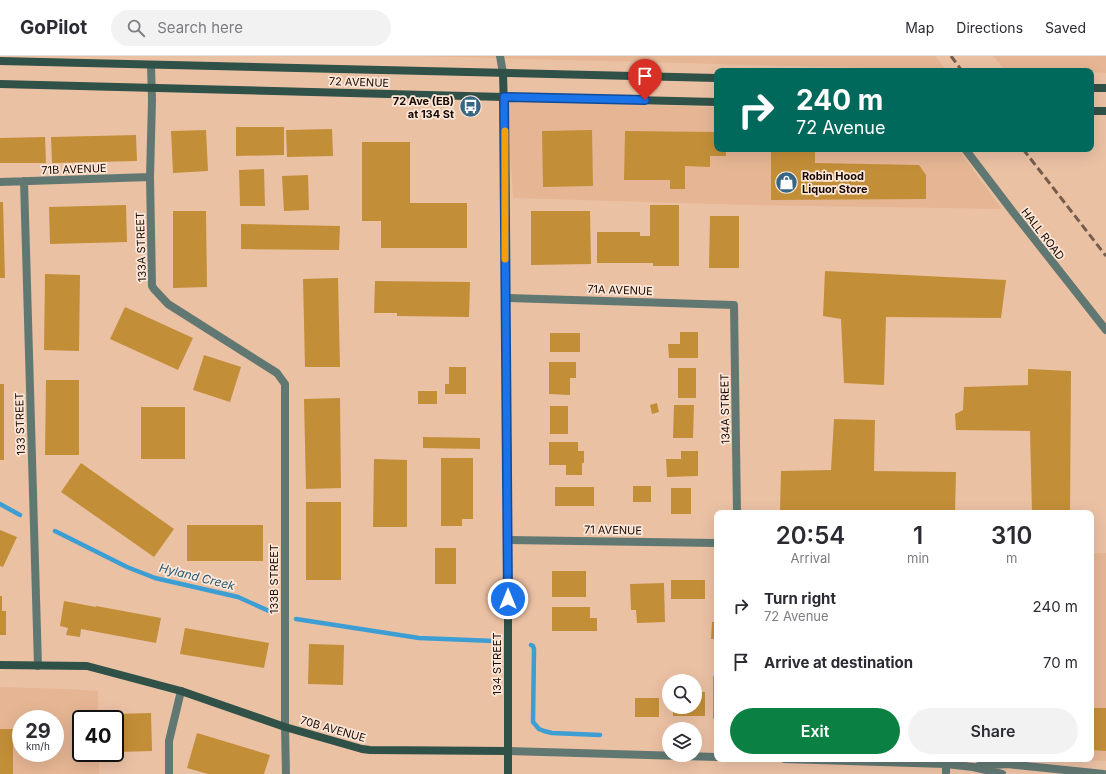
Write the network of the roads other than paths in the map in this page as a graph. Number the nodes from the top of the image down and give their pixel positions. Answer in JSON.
{"nodes":[{"id":1,"x":500,"y":56,"type":"edge"},
{"id":2,"x":0,"y":61,"type":"edge"},
{"id":3,"x":151,"y":65,"type":"junction"},
{"id":4,"x":503,"y":73,"type":"junction"},
{"id":5,"x":714,"y":78,"type":"edge"},
{"id":6,"x":0,"y":84,"type":"edge"},
{"id":7,"x":151,"y":88,"type":"junction"},
{"id":8,"x":1094,"y":88,"type":"edge"},
{"id":9,"x":1106,"y":88,"type":"edge"},
{"id":10,"x":504,"y":97,"type":"junction"},
{"id":11,"x":714,"y":102,"type":"edge"},
{"id":12,"x":1094,"y":111,"type":"edge"},
{"id":13,"x":1106,"y":111,"type":"edge"},
{"id":14,"x":967,"y":152,"type":"edge"},
{"id":15,"x":150,"y":177,"type":"junction"},
{"id":16,"x":24,"y":181,"type":"junction"},
{"id":17,"x":0,"y":182,"type":"edge"},
{"id":18,"x":506,"y":298,"type":"junction"},
{"id":19,"x":734,"y":305,"type":"joint"},
{"id":20,"x":1106,"y":330,"type":"edge"},
{"id":21,"x":285,"y":384,"type":"joint"},
{"id":22,"x":737,"y":510,"type":"edge"},
{"id":23,"x":508,"y":540,"type":"junction"},
{"id":24,"x":714,"y":543,"type":"edge"},
{"id":25,"x":0,"y":665,"type":"edge"},
{"id":26,"x":38,"y":666,"type":"junction"},
{"id":27,"x":181,"y":690,"type":"junction"},
{"id":28,"x":285,"y":727,"type":"junction"},
{"id":29,"x":508,"y":751,"type":"junction"},
{"id":30,"x":714,"y":757,"type":"edge"},
{"id":31,"x":946,"y":762,"type":"edge"},
{"id":32,"x":950,"y":762,"type":"edge"},
{"id":33,"x":972,"y":767,"type":"junction"},
{"id":34,"x":169,"y":774,"type":"edge"},
{"id":35,"x":286,"y":774,"type":"edge"},
{"id":36,"x":508,"y":774,"type":"edge"},
{"id":37,"x":946,"y":774,"type":"edge"},
{"id":38,"x":1002,"y":774,"type":"edge"},
{"id":39,"x":1104,"y":774,"type":"edge"}],
"edges":[{"from":1,"to":4,"type":"street"},
{"from":2,"to":3,"type":"main road","name":"72 AVENUE"},
{"from":3,"to":4,"type":"main road","name":"72 AVENUE"},
{"from":3,"to":7,"type":"street","name":"133A STREET"},
{"from":4,"to":5,"type":"main road","name":"72 AVENUE"},
{"from":4,"to":10,"type":"main road","name":"134 STREET"},
{"from":6,"to":7,"type":"main road","name":"72 AVENUE"},
{"from":7,"to":10,"type":"main road","name":"72 AVENUE"},
{"from":7,"to":15,"type":"street","name":"133A STREET"},
{"from":8,"to":9,"type":"main road"},
{"from":10,"to":11,"type":"main road","name":"72 AVENUE"},
{"from":10,"to":18,"type":"main road","name":"134 STREET"},
{"from":12,"to":13,"type":"main road"},
{"from":14,"to":20,"type":"street","name":"HALL ROAD"},
{"from":15,"to":16,"type":"street","name":"71B AVENUE"},
{"from":15,"to":21,"type":"street","name":"133A STREET"},
{"from":16,"to":17,"type":"street","name":"71B AVENUE"},
{"from":16,"to":26,"type":"street","name":"133 STREET"},
{"from":18,"to":19,"type":"street","name":"71A AVENUE"},
{"from":18,"to":23,"type":"main road","name":"134 STREET"},
{"from":19,"to":22,"type":"street","name":"134A STREET"},
{"from":21,"to":28,"type":"street","name":"133B STREET"},
{"from":23,"to":24,"type":"street","name":"71 AVENUE"},
{"from":23,"to":29,"type":"main road","name":"134 STREET"},
{"from":25,"to":26,"type":"main road","name":"70B AVENUE"},
{"from":26,"to":27,"type":"main road","name":"70B AVENUE"},
{"from":27,"to":28,"type":"main road","name":"70B AVENUE"},
{"from":27,"to":34,"type":"street"},
{"from":28,"to":29,"type":"main road","name":"70B AVENUE"},
{"from":28,"to":35,"type":"street","name":"133B STREET"},
{"from":29,"to":30,"type":"street","name":"70B AVENUE"},
{"from":29,"to":36,"type":"main road","name":"134 STREET"},
{"from":31,"to":37,"type":"street"},
{"from":32,"to":33,"type":"street"},
{"from":33,"to":38,"type":"street"},
{"from":33,"to":39,"type":"street"}]}
